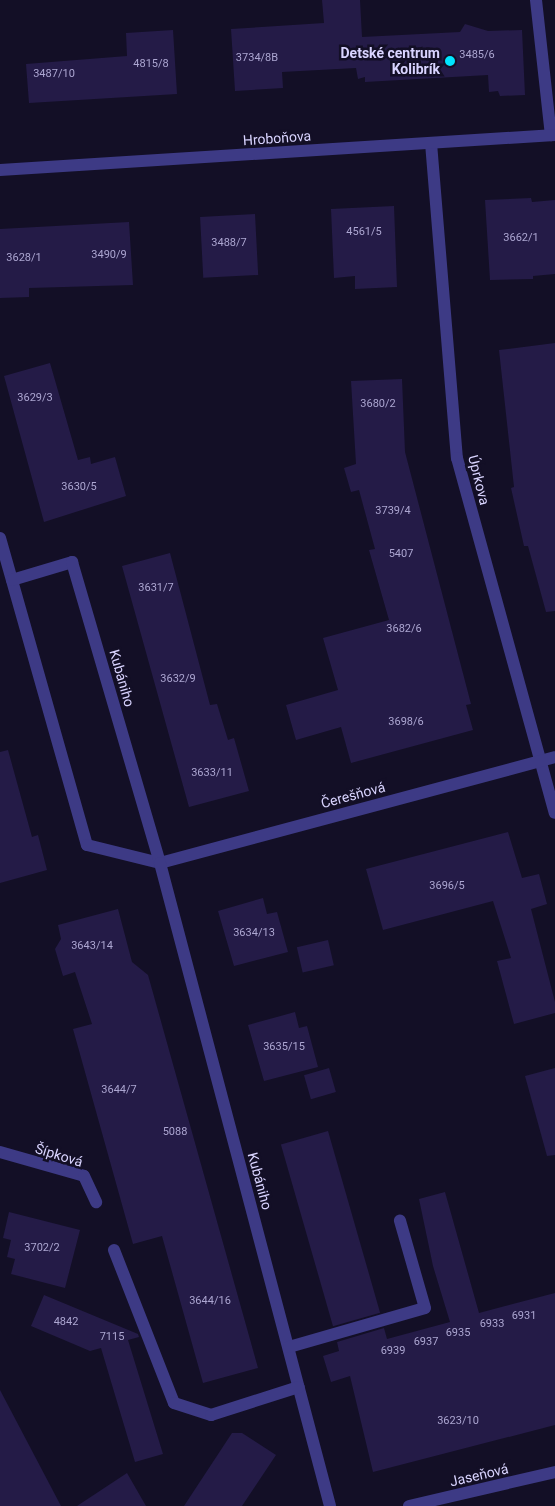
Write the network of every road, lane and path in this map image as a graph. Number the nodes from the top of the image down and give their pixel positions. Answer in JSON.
{"nodes":[{"id":1,"x":536,"y":0,"type":"edge"},
{"id":2,"x":553,"y":135,"type":"edge"},
{"id":3,"x":431,"y":143,"type":"junction"},
{"id":4,"x":0,"y":170,"type":"edge"},
{"id":5,"x":0,"y":538,"type":"edge"},
{"id":6,"x":12,"y":580,"type":"junction"},
{"id":7,"x":555,"y":756,"type":"edge"},
{"id":8,"x":541,"y":760,"type":"junction"},
{"id":9,"x":555,"y":814,"type":"edge"},
{"id":10,"x":160,"y":863,"type":"junction"},
{"id":11,"x":0,"y":1152,"type":"edge"},
{"id":12,"x":96,"y":1202,"type":"dead end"},
{"id":13,"x":400,"y":1221,"type":"dead end"},
{"id":14,"x":114,"y":1250,"type":"dead end"},
{"id":15,"x":288,"y":1347,"type":"junction"},
{"id":16,"x":299,"y":1387,"type":"junction"},
{"id":17,"x":555,"y":1472,"type":"edge"},
{"id":18,"x":456,"y":1501,"type":"edge"},
{"id":19,"x":330,"y":1506,"type":"edge"},
{"id":20,"x":409,"y":1506,"type":"edge"}],
"edges":[{"from":1,"to":2,"type":"street"},
{"from":2,"to":3,"type":"street","name":"Hroboňova"},
{"from":3,"to":4,"type":"street","name":"Hroboňova"},
{"from":3,"to":8,"type":"street","name":"Úprkova"},
{"from":5,"to":6,"type":"street"},
{"from":6,"to":10,"type":"street"},
{"from":6,"to":10,"type":"street","name":"Kubániho"},
{"from":7,"to":8,"type":"street","name":"Čerešňová"},
{"from":8,"to":9,"type":"street","name":"Úprkova"},
{"from":8,"to":10,"type":"street","name":"Čerešňová"},
{"from":10,"to":15,"type":"street","name":"Kubániho"},
{"from":11,"to":12,"type":"street","name":"Šípková"},
{"from":13,"to":15,"type":"street"},
{"from":14,"to":16,"type":"street"},
{"from":15,"to":16,"type":"street","name":"Kubániho"},
{"from":16,"to":19,"type":"street","name":"Kubániho"},
{"from":17,"to":18,"type":"street","name":"Jaseňová"},
{"from":18,"to":20,"type":"street","name":"Jaseňová"}]}
